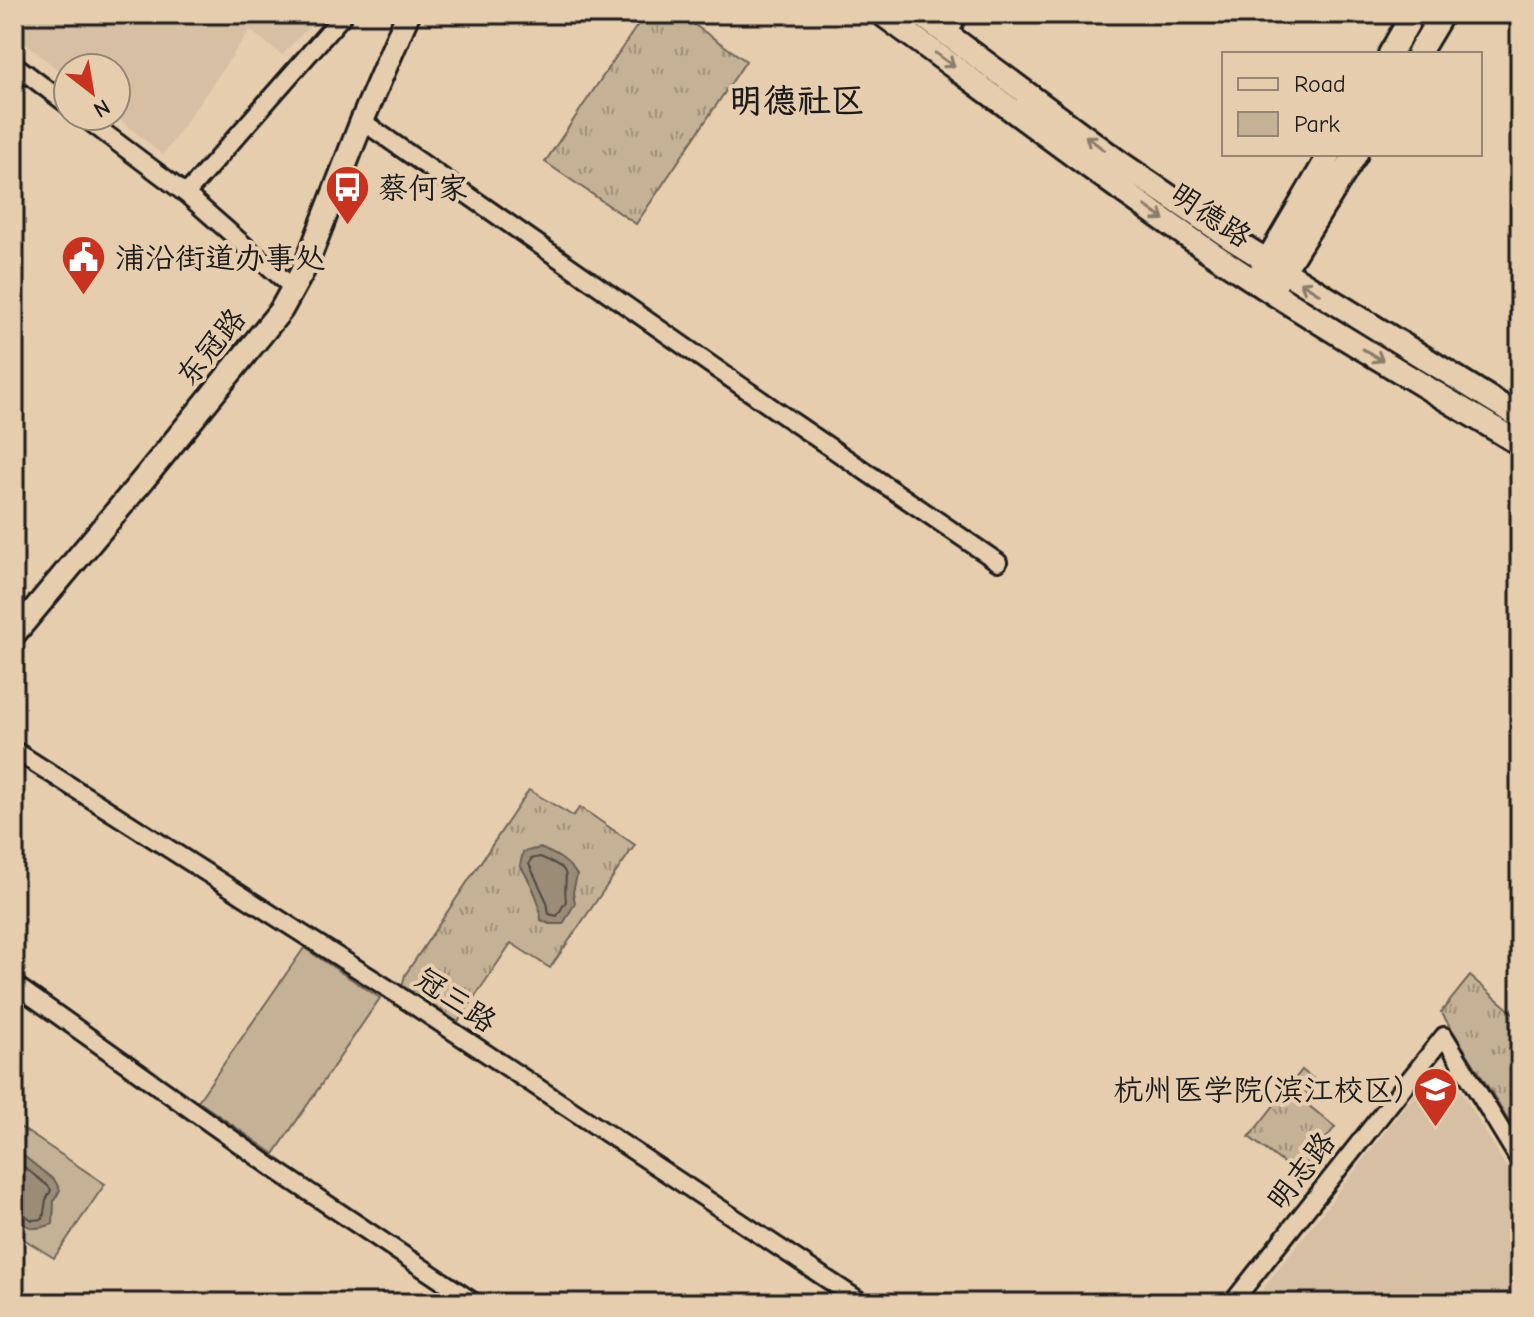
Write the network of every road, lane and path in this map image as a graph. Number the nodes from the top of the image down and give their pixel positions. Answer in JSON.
{"nodes":[{"id":1,"x":344,"y":14,"type":"edge"},
{"id":2,"x":408,"y":14,"type":"edge"},
{"id":3,"x":882,"y":14,"type":"edge"},
{"id":4,"x":920,"y":14,"type":"edge"},
{"id":5,"x":958,"y":14,"type":"edge"},
{"id":6,"x":1413,"y":14,"type":"edge"},
{"id":7,"x":1442,"y":14,"type":"edge"},
{"id":8,"x":949,"y":35,"type":"junction"},
{"id":9,"x":1391,"y":52,"type":"edge"},
{"id":10,"x":1419,"y":52,"type":"edge"},
{"id":11,"x":14,"y":64,"type":"edge"},
{"id":12,"x":52,"y":93,"type":"edge"},
{"id":13,"x":362,"y":121,"type":"junction"},
{"id":14,"x":103,"y":132,"type":"edge"},
{"id":15,"x":1329,"y":156,"type":"edge"},
{"id":16,"x":1355,"y":156,"type":"edge"},
{"id":17,"x":186,"y":194,"type":"junction"},
{"id":18,"x":1269,"y":276,"type":"junction"},
{"id":19,"x":293,"y":288,"type":"junction"},
{"id":20,"x":1520,"y":417,"type":"edge"},
{"id":21,"x":1520,"y":444,"type":"edge"},
{"id":22,"x":998,"y":562,"type":"dead end"},
{"id":23,"x":14,"y":634,"type":"edge"},
{"id":24,"x":14,"y":750,"type":"edge"},
{"id":25,"x":14,"y":984,"type":"edge"},
{"id":26,"x":1520,"y":1161,"type":"edge"},
{"id":27,"x":475,"y":1303,"type":"edge"},
{"id":28,"x":863,"y":1303,"type":"edge"},
{"id":29,"x":1232,"y":1303,"type":"edge"}],
"edges":[{"from":1,"to":17,"type":"street"},
{"from":2,"to":13,"type":"street","name":"东冠路"},
{"from":3,"to":18,"type":"street","name":"明德路","one_way":true},
{"from":4,"to":8,"type":"street","name":"明德路"},
{"from":5,"to":8,"type":"street"},
{"from":6,"to":9,"type":"street"},
{"from":7,"to":10,"type":"street"},
{"from":18,"to":8,"type":"street","name":"明德路","one_way":true},
{"from":11,"to":12,"type":"street"},
{"from":13,"to":19,"type":"street","name":"东冠路"},
{"from":13,"to":22,"type":"street"},
{"from":14,"to":17,"type":"street"},
{"from":15,"to":18,"type":"street"},
{"from":16,"to":18,"type":"street"},
{"from":17,"to":19,"type":"street"},
{"from":20,"to":18,"type":"street","name":"明德路","one_way":true},
{"from":18,"to":21,"type":"street","name":"明德路","one_way":true},
{"from":19,"to":23,"type":"street","name":"东冠路"},
{"from":24,"to":28,"type":"street","name":"冠三路"},
{"from":25,"to":27,"type":"street"},
{"from":26,"to":29,"type":"street","name":"明志路"}]}
